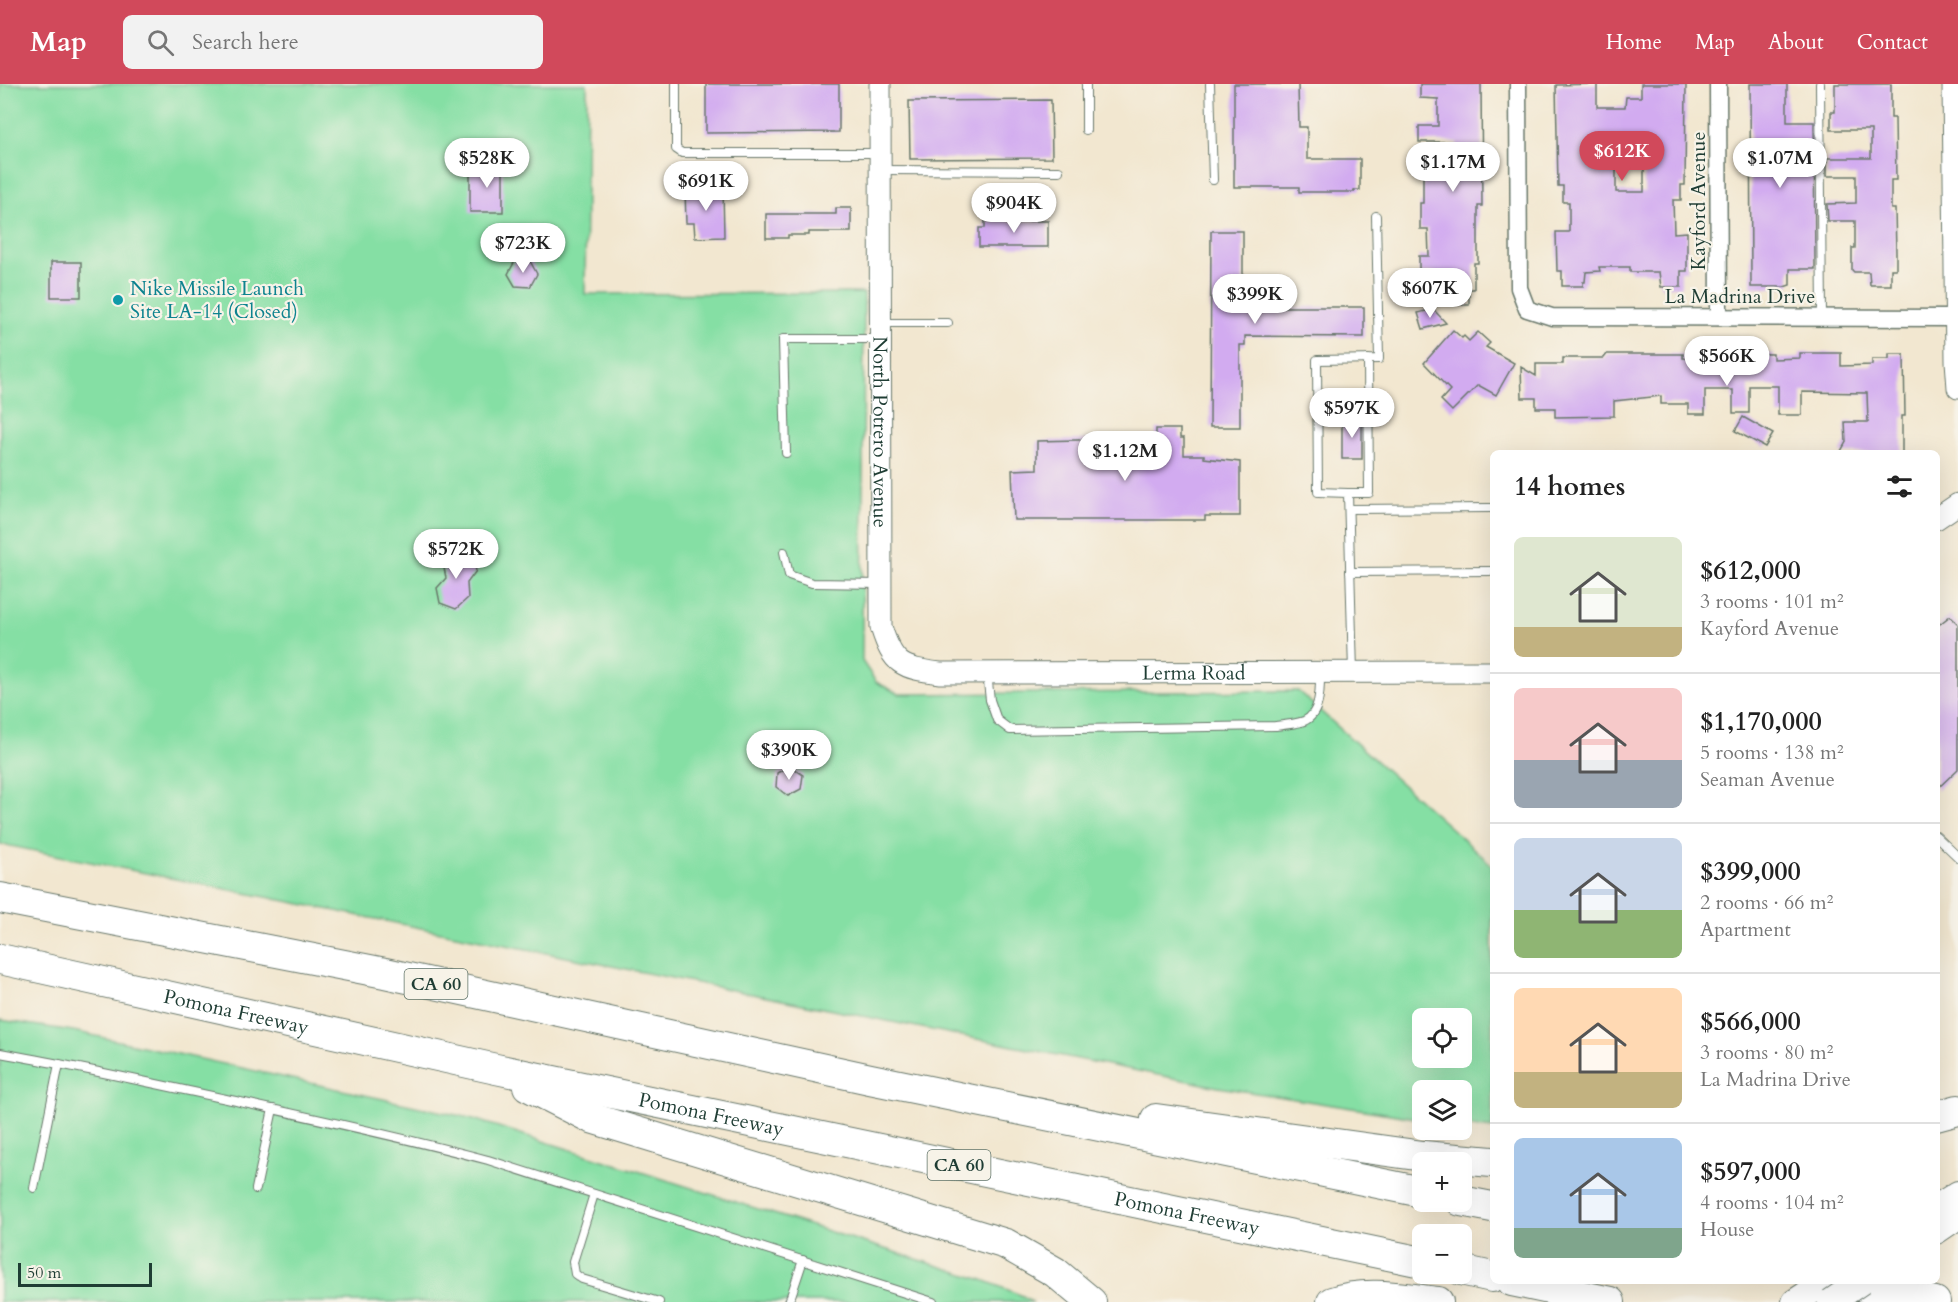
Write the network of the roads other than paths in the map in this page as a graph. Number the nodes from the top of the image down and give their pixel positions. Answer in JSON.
{"nodes":[{"id":1,"x":675,"y":84,"type":"edge"},
{"id":2,"x":880,"y":84,"type":"edge"},
{"id":3,"x":1086,"y":84,"type":"edge"},
{"id":4,"x":1210,"y":84,"type":"edge"},
{"id":5,"x":1518,"y":84,"type":"edge"},
{"id":6,"x":1718,"y":84,"type":"edge"},
{"id":7,"x":1820,"y":84,"type":"edge"},
{"id":8,"x":1953,"y":84,"type":"edge"},
{"id":9,"x":1086,"y":130,"type":"dead end"},
{"id":10,"x":880,"y":162,"type":"junction"},
{"id":11,"x":1059,"y":171,"type":"dead end"},
{"id":12,"x":1213,"y":180,"type":"dead end"},
{"id":13,"x":1376,"y":216,"type":"dead end"},
{"id":14,"x":1956,"y":236,"type":"edge"},
{"id":15,"x":1719,"y":317,"type":"junction"},
{"id":16,"x":1822,"y":317,"type":"junction"},
{"id":17,"x":1955,"y":318,"type":"junction"},
{"id":18,"x":948,"y":323,"type":"dead end"},
{"id":19,"x":880,"y":332,"type":"junction"},
{"id":20,"x":1368,"y":359,"type":"junction"},
{"id":21,"x":1958,"y":388,"type":"edge"},
{"id":22,"x":786,"y":453,"type":"dead end"},
{"id":23,"x":1348,"y":494,"type":"junction"},
{"id":24,"x":1958,"y":504,"type":"edge"},
{"id":25,"x":1490,"y":508,"type":"edge"},
{"id":26,"x":1349,"y":509,"type":"junction"},
{"id":27,"x":1940,"y":516,"type":"edge"},
{"id":28,"x":784,"y":552,"type":"dead end"},
{"id":29,"x":1350,"y":572,"type":"junction"},
{"id":30,"x":1490,"y":572,"type":"edge"},
{"id":31,"x":881,"y":584,"type":"junction"},
{"id":32,"x":896,"y":660,"type":"joint"},
{"id":33,"x":1490,"y":672,"type":"edge"},
{"id":34,"x":987,"y":673,"type":"junction"},
{"id":35,"x":1320,"y":673,"type":"junction"},
{"id":36,"x":1353,"y":673,"type":"junction"},
{"id":37,"x":1940,"y":840,"type":"edge"},
{"id":38,"x":1958,"y":857,"type":"edge"},
{"id":39,"x":0,"y":898,"type":"edge"},
{"id":40,"x":0,"y":958,"type":"edge"},
{"id":41,"x":0,"y":1053,"type":"edge"},
{"id":42,"x":59,"y":1064,"type":"junction"},
{"id":43,"x":496,"y":1069,"type":"junction"},
{"id":44,"x":870,"y":1079,"type":"junction"},
{"id":45,"x":273,"y":1109,"type":"junction"},
{"id":46,"x":1958,"y":1110,"type":"edge"},
{"id":47,"x":1940,"y":1115,"type":"edge"},
{"id":48,"x":1490,"y":1162,"type":"edge"},
{"id":49,"x":34,"y":1188,"type":"dead end"},
{"id":50,"x":256,"y":1189,"type":"dead end"},
{"id":51,"x":1412,"y":1190,"type":"edge"},
{"id":52,"x":594,"y":1194,"type":"junction"},
{"id":53,"x":1958,"y":1194,"type":"edge"},
{"id":54,"x":1472,"y":1203,"type":"edge"},
{"id":55,"x":1940,"y":1205,"type":"edge"},
{"id":56,"x":1490,"y":1207,"type":"edge"},
{"id":57,"x":1958,"y":1216,"type":"edge"},
{"id":58,"x":1940,"y":1228,"type":"edge"},
{"id":59,"x":803,"y":1260,"type":"junction"},
{"id":60,"x":1412,"y":1260,"type":"edge"},
{"id":61,"x":1472,"y":1272,"type":"edge"},
{"id":62,"x":1490,"y":1277,"type":"edge"},
{"id":63,"x":1526,"y":1284,"type":"edge"},
{"id":64,"x":1822,"y":1284,"type":"edge"},
{"id":65,"x":1863,"y":1284,"type":"edge"},
{"id":66,"x":1958,"y":1298,"type":"edge"},
{"id":67,"x":659,"y":1302,"type":"edge"},
{"id":68,"x":789,"y":1302,"type":"edge"},
{"id":69,"x":933,"y":1302,"type":"edge"},
{"id":70,"x":1090,"y":1302,"type":"edge"},
{"id":71,"x":1332,"y":1302,"type":"edge"},
{"id":72,"x":1437,"y":1302,"type":"edge"},
{"id":73,"x":1610,"y":1302,"type":"edge"},
{"id":74,"x":1795,"y":1302,"type":"edge"},
{"id":75,"x":1831,"y":1302,"type":"edge"},
{"id":76,"x":1935,"y":1302,"type":"edge"}],
"edges":[{"from":1,"to":10,"type":"lane"},
{"from":2,"to":10,"type":"street","name":"North Potrero Avenue"},
{"from":3,"to":9,"type":"lane"},
{"from":4,"to":12,"type":"lane"},
{"from":5,"to":15,"type":"street","name":"La Madrina Drive"},
{"from":6,"to":15,"type":"street","name":"Kayford Avenue"},
{"from":7,"to":16,"type":"lane"},
{"from":8,"to":14,"type":"street"},
{"from":10,"to":11,"type":"lane"},
{"from":10,"to":19,"type":"street","name":"North Potrero Avenue"},
{"from":13,"to":20,"type":"lane"},
{"from":14,"to":17,"type":"street"},
{"from":15,"to":16,"type":"street","name":"La Madrina Drive"},
{"from":16,"to":17,"type":"street","name":"La Madrina Drive"},
{"from":17,"to":21,"type":"street"},
{"from":18,"to":19,"type":"lane"},
{"from":19,"to":22,"type":"lane"},
{"from":19,"to":31,"type":"street","name":"North Potrero Avenue"},
{"from":20,"to":23,"type":"lane"},
{"from":20,"to":23,"type":"lane"},
{"from":23,"to":26,"type":"lane"},
{"from":24,"to":27,"type":"street"},
{"from":25,"to":26,"type":"lane"},
{"from":26,"to":29,"type":"lane"},
{"from":28,"to":31,"type":"lane"},
{"from":29,"to":30,"type":"lane"},
{"from":29,"to":36,"type":"lane"},
{"from":31,"to":32,"type":"street","name":"North Potrero Avenue"},
{"from":32,"to":34,"type":"street","name":"Lerma Road"},
{"from":33,"to":36,"type":"street","name":"Lerma Road"},
{"from":34,"to":35,"type":"street","name":"Lerma Road"},
{"from":34,"to":35,"type":"lane"},
{"from":35,"to":36,"type":"street","name":"Lerma Road"},
{"from":37,"to":38,"type":"lane"},
{"from":39,"to":44,"type":"highway","number":"CA 60"},
{"from":40,"to":43,"type":"highway","name":"Pomona Freeway","number":"CA 60"},
{"from":41,"to":42,"type":"lane"},
{"from":42,"to":45,"type":"lane"},
{"from":42,"to":49,"type":"lane"},
{"from":43,"to":60,"type":"highway","name":"Pomona Freeway","number":"CA 60"},
{"from":43,"to":70,"type":"highway"},
{"from":44,"to":48,"type":"highway"},
{"from":44,"to":51,"type":"highway","number":"CA 60"},
{"from":45,"to":50,"type":"lane"},
{"from":45,"to":52,"type":"lane"},
{"from":46,"to":47,"type":"highway"},
{"from":52,"to":59,"type":"lane"},
{"from":52,"to":67,"type":"lane"},
{"from":53,"to":55,"type":"main road"},
{"from":54,"to":56,"type":"highway"},
{"from":57,"to":58,"type":"main road"},
{"from":59,"to":68,"type":"lane"},
{"from":59,"to":69,"type":"lane"},
{"from":61,"to":62,"type":"highway"},
{"from":63,"to":73,"type":"highway"},
{"from":64,"to":74,"type":"main road"},
{"from":65,"to":66,"type":"highway"},
{"from":65,"to":75,"type":"main road","bridge":true},
{"from":65,"to":76,"type":"highway"},
{"from":71,"to":72,"type":"highway"}]}
